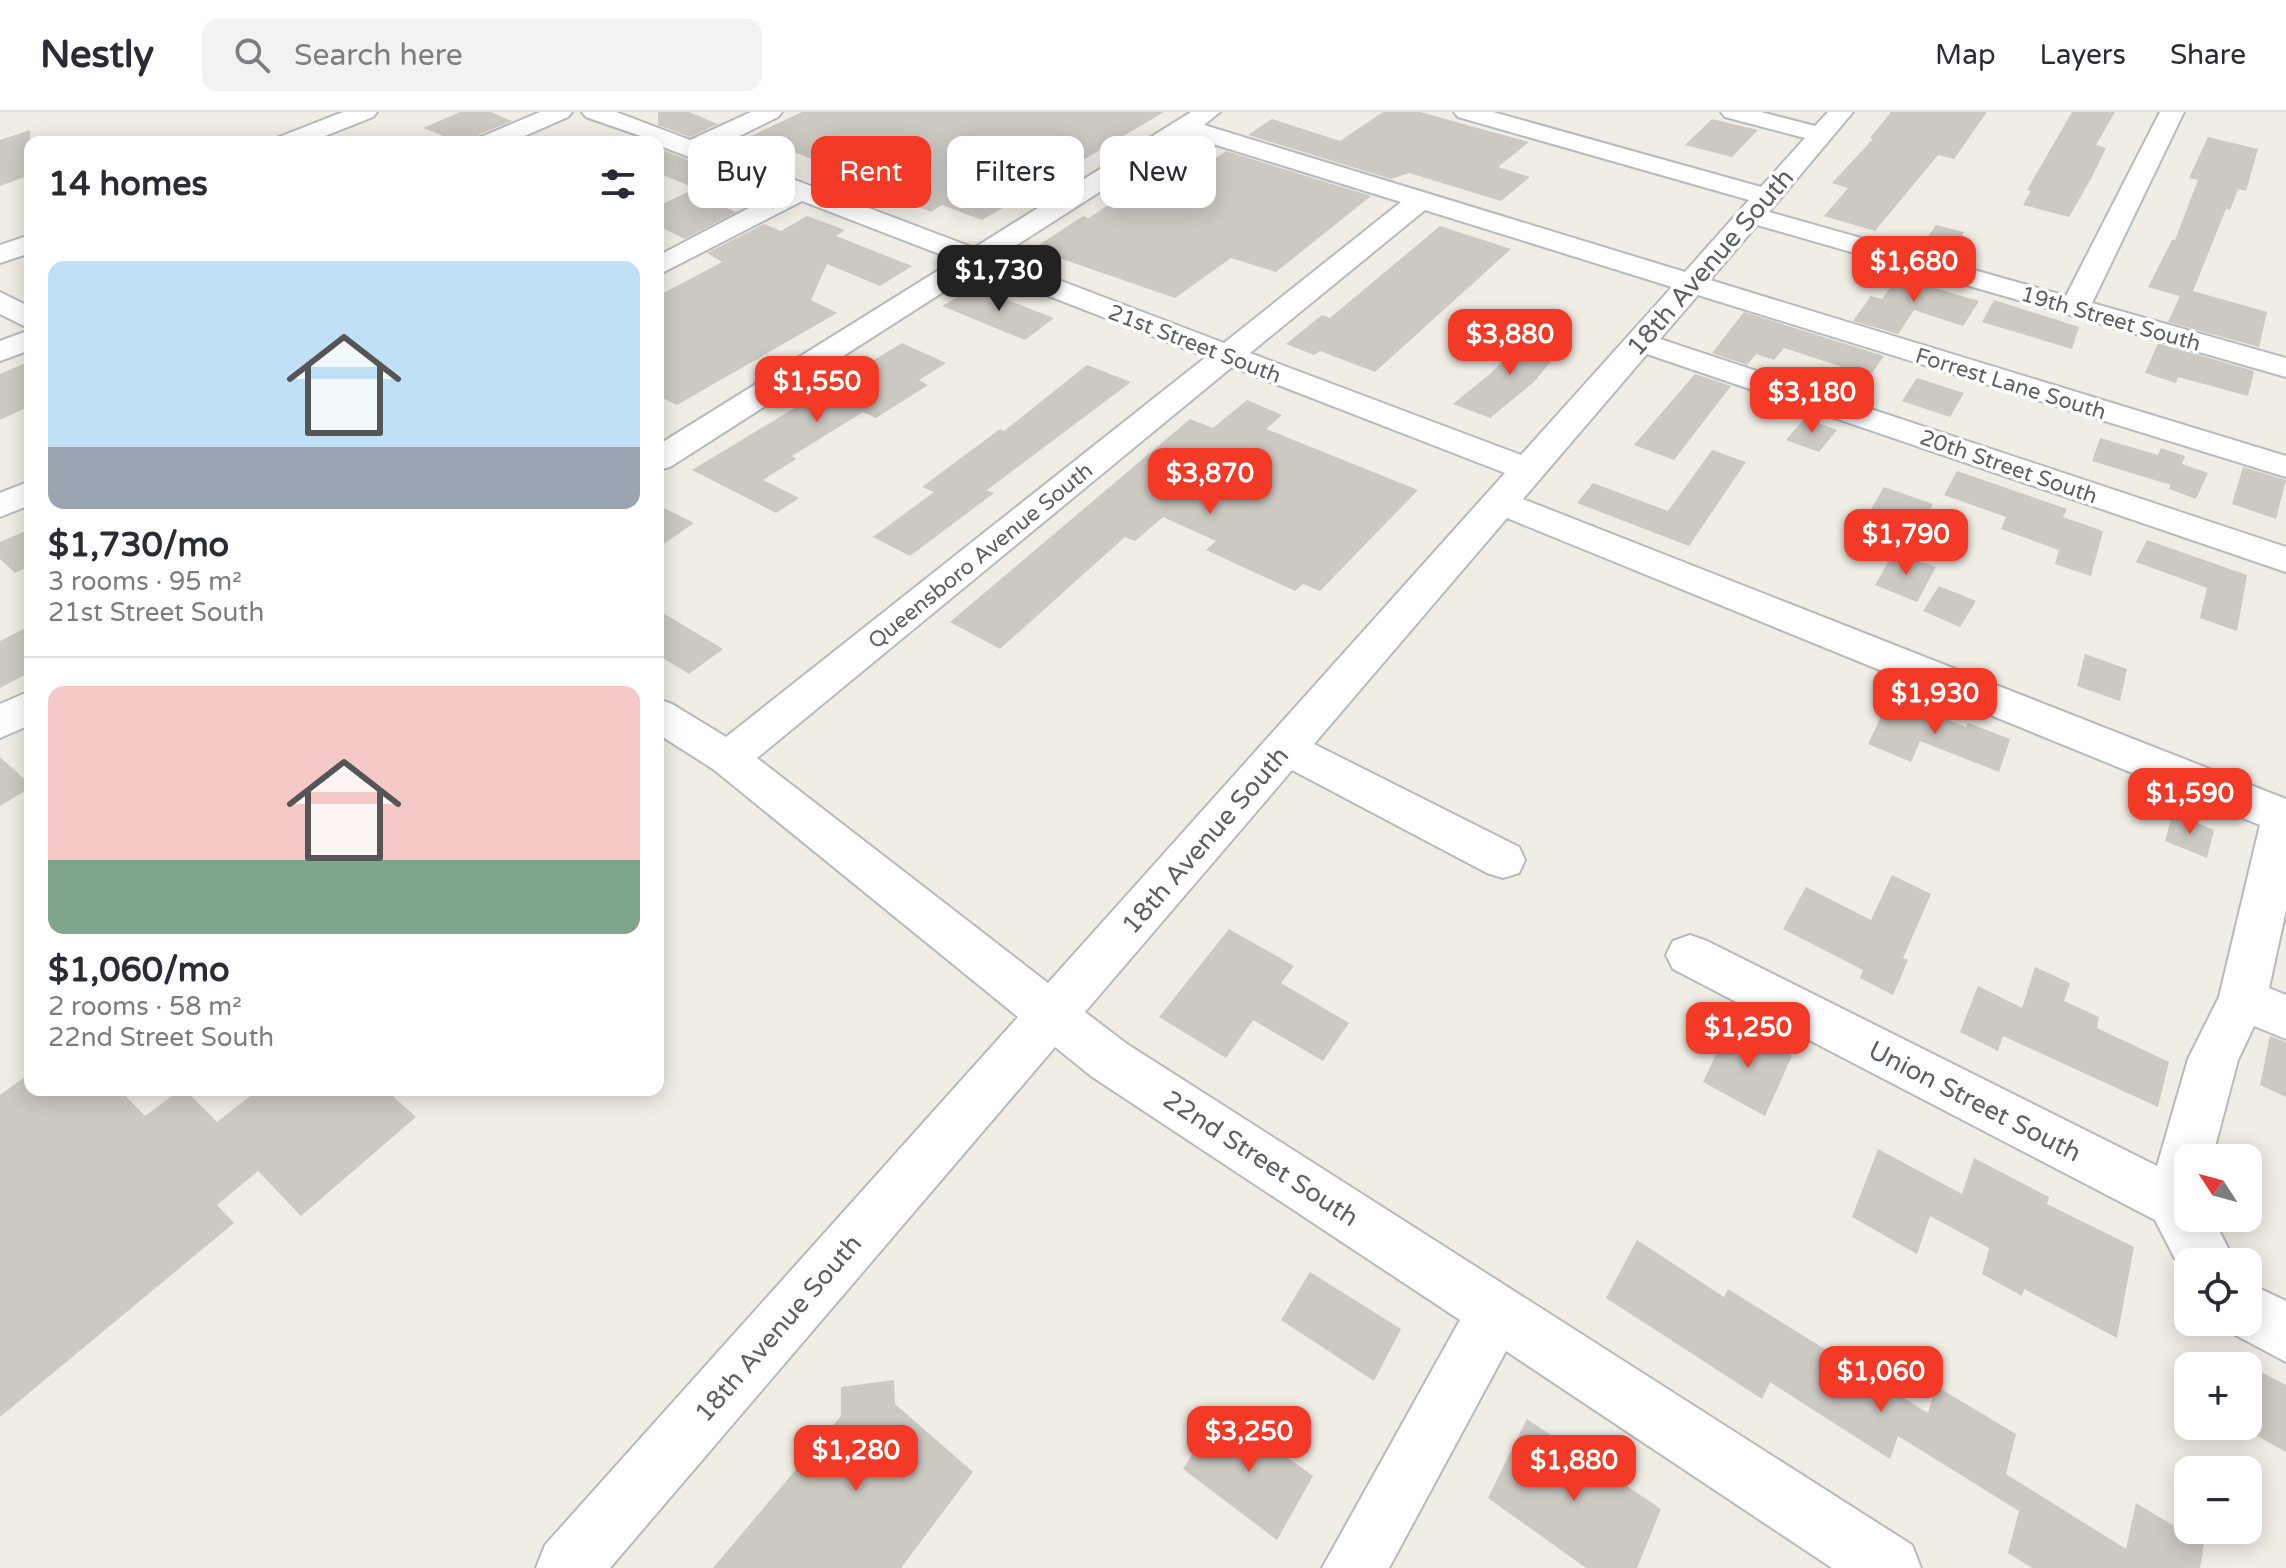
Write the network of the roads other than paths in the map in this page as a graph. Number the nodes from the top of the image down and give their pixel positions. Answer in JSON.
{"nodes":[{"id":1,"x":365,"y":112,"type":"edge"},
{"id":2,"x":560,"y":112,"type":"edge"},
{"id":3,"x":594,"y":112,"type":"edge"},
{"id":4,"x":770,"y":112,"type":"edge"},
{"id":5,"x":1466,"y":112,"type":"edge"},
{"id":6,"x":1733,"y":112,"type":"edge"},
{"id":7,"x":2172,"y":112,"type":"edge"},
{"id":8,"x":1196,"y":120,"type":"edge"},
{"id":9,"x":1831,"y":123,"type":"edge"},
{"id":10,"x":303,"y":136,"type":"edge"},
{"id":11,"x":504,"y":136,"type":"edge"},
{"id":12,"x":636,"y":136,"type":"edge"},
{"id":13,"x":719,"y":136,"type":"edge"},
{"id":14,"x":664,"y":143,"type":"edge"},
{"id":15,"x":688,"y":148,"type":"edge"},
{"id":16,"x":795,"y":189,"type":"edge"},
{"id":17,"x":801,"y":191,"type":"junction"},
{"id":18,"x":1419,"y":201,"type":"junction"},
{"id":19,"x":1759,"y":206,"type":"junction"},
{"id":20,"x":24,"y":245,"type":"edge"},
{"id":21,"x":0,"y":255,"type":"edge"},
{"id":22,"x":977,"y":259,"type":"junction"},
{"id":23,"x":664,"y":264,"type":"edge"},
{"id":24,"x":1690,"y":285,"type":"junction"},
{"id":25,"x":0,"y":301,"type":"edge"},
{"id":26,"x":2075,"y":307,"type":"junction"},
{"id":27,"x":24,"y":316,"type":"edge"},
{"id":28,"x":24,"y":342,"type":"edge"},
{"id":29,"x":1640,"y":342,"type":"junction"},
{"id":30,"x":0,"y":352,"type":"edge"},
{"id":31,"x":1227,"y":355,"type":"junction"},
{"id":32,"x":2286,"y":368,"type":"edge"},
{"id":33,"x":664,"y":456,"type":"edge"},
{"id":34,"x":2286,"y":467,"type":"edge"},
{"id":35,"x":1514,"y":486,"type":"junction"},
{"id":36,"x":24,"y":495,"type":"edge"},
{"id":37,"x":0,"y":506,"type":"edge"},
{"id":38,"x":2286,"y":560,"type":"edge"},
{"id":39,"x":24,"y":709,"type":"edge"},
{"id":40,"x":664,"y":718,"type":"edge"},
{"id":41,"x":0,"y":723,"type":"edge"},
{"id":42,"x":1285,"y":748,"type":"junction"},
{"id":43,"x":728,"y":758,"type":"junction"},
{"id":44,"x":2285,"y":817,"type":"edge"},
{"id":45,"x":1503,"y":860,"type":"dead end"},
{"id":46,"x":1690,"y":955,"type":"dead end"},
{"id":47,"x":2265,"y":1009,"type":"edge"},
{"id":48,"x":1053,"y":1013,"type":"junction"},
{"id":49,"x":2190,"y":1144,"type":"edge"},
{"id":50,"x":2174,"y":1202,"type":"edge"},
{"id":51,"x":1496,"y":1312,"type":"junction"},
{"id":52,"x":2262,"y":1319,"type":"edge"},
{"id":53,"x":2286,"y":1333,"type":"edge"},
{"id":54,"x":568,"y":1568,"type":"edge"},
{"id":55,"x":1354,"y":1568,"type":"edge"},
{"id":56,"x":1889,"y":1568,"type":"edge"}],
"edges":[{"from":1,"to":10,"type":"street"},
{"from":2,"to":11,"type":"street"},
{"from":3,"to":12,"type":"street","name":"21st Street South"},
{"from":4,"to":13,"type":"street"},
{"from":5,"to":19,"type":"street","name":"19th Street South"},
{"from":6,"to":9,"type":"street"},
{"from":7,"to":26,"type":"street"},
{"from":8,"to":18,"type":"street"},
{"from":8,"to":22,"type":"street"},
{"from":9,"to":19,"type":"street","name":"18th Avenue South"},
{"from":14,"to":15,"type":"street","name":"21st Street South"},
{"from":16,"to":17,"type":"street","name":"21st Street South"},
{"from":17,"to":22,"type":"street","name":"21st Street South"},
{"from":17,"to":23,"type":"street"},
{"from":18,"to":24,"type":"street"},
{"from":18,"to":31,"type":"street","name":"Queensboro Avenue South"},
{"from":19,"to":24,"type":"street","name":"18th Avenue South"},
{"from":19,"to":26,"type":"street","name":"19th Street South"},
{"from":20,"to":21,"type":"street"},
{"from":22,"to":31,"type":"street","name":"21st Street South"},
{"from":22,"to":33,"type":"street"},
{"from":24,"to":29,"type":"street","name":"18th Avenue South"},
{"from":24,"to":34,"type":"street","name":"Forrest Lane South"},
{"from":25,"to":27,"type":"street"},
{"from":26,"to":32,"type":"street","name":"19th Street South"},
{"from":28,"to":30,"type":"street"},
{"from":29,"to":35,"type":"street","name":"18th Avenue South"},
{"from":29,"to":38,"type":"street","name":"20th Street South"},
{"from":31,"to":35,"type":"street","name":"21st Street South"},
{"from":31,"to":43,"type":"street","name":"Queensboro Avenue South"},
{"from":35,"to":42,"type":"street","name":"18th Avenue South"},
{"from":35,"to":44,"type":"street","name":"21st Street South"},
{"from":36,"to":37,"type":"street"},
{"from":39,"to":41,"type":"street"},
{"from":40,"to":43,"type":"street","name":"22nd Street South"},
{"from":42,"to":45,"type":"street"},
{"from":42,"to":48,"type":"street","name":"18th Avenue South"},
{"from":43,"to":48,"type":"street","name":"22nd Street South"},
{"from":44,"to":47,"type":"street"},
{"from":46,"to":50,"type":"street","name":"Union Street South"},
{"from":47,"to":49,"type":"street"},
{"from":48,"to":51,"type":"street","name":"22nd Street South"},
{"from":48,"to":54,"type":"street","name":"18th Avenue South"},
{"from":51,"to":55,"type":"street"},
{"from":51,"to":56,"type":"street","name":"22nd Street South"},
{"from":52,"to":53,"type":"street"}]}
